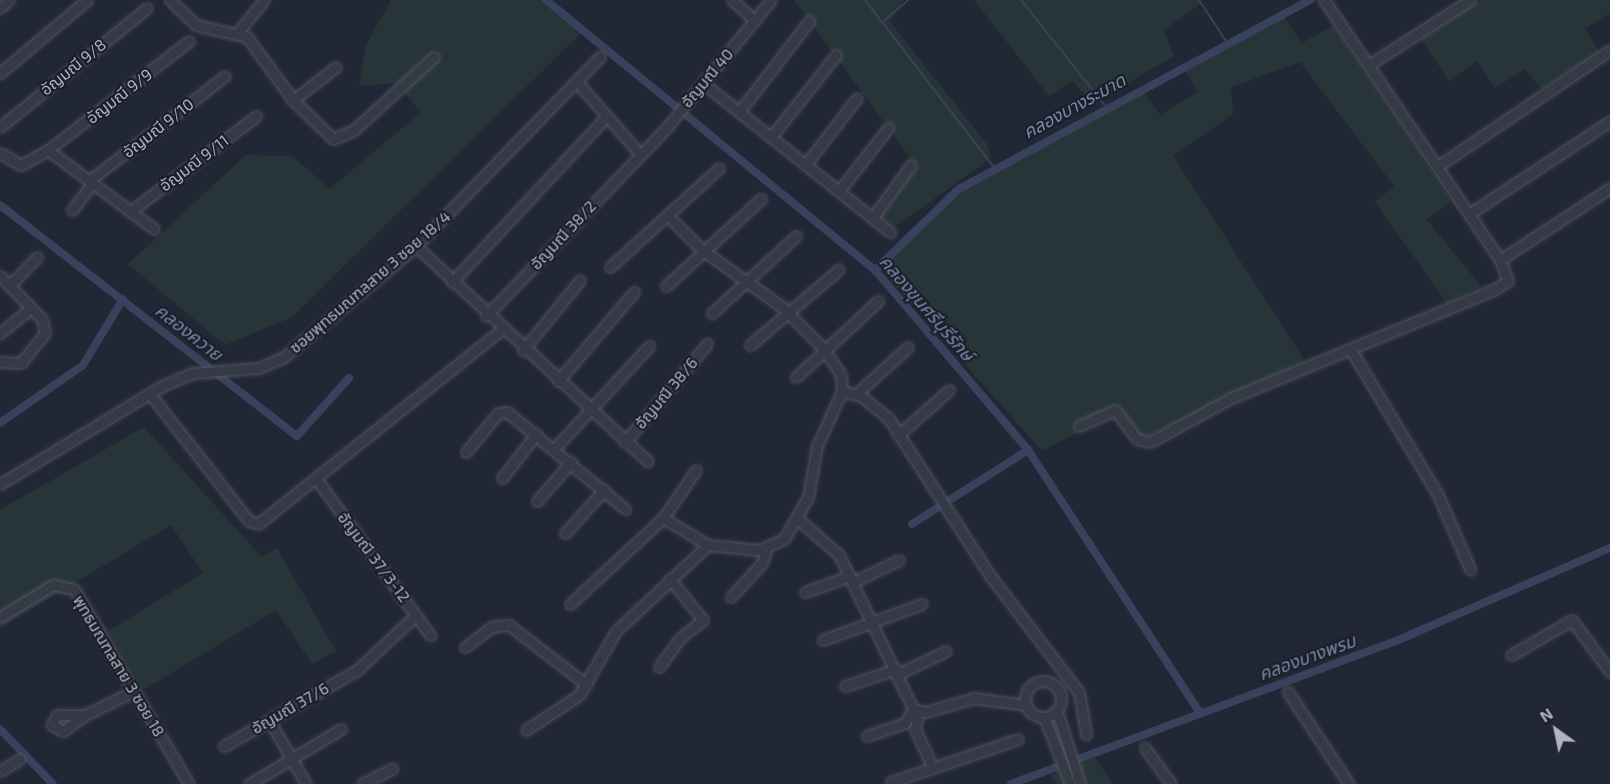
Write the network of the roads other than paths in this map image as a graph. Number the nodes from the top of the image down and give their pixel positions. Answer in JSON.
{"nodes":[{"id":1,"x":9,"y":0,"type":"edge"},
{"id":2,"x":87,"y":0,"type":"edge"},
{"id":3,"x":170,"y":0,"type":"edge"},
{"id":4,"x":264,"y":0,"type":"edge"},
{"id":5,"x":732,"y":0,"type":"edge"},
{"id":6,"x":771,"y":0,"type":"edge"},
{"id":7,"x":1324,"y":0,"type":"edge"},
{"id":8,"x":1470,"y":0,"type":"edge"},
{"id":9,"x":0,"y":8,"type":"edge"},
{"id":10,"x":147,"y":8,"type":"dead end"},
{"id":11,"x":754,"y":21,"type":"junction"},
{"id":12,"x":809,"y":21,"type":"dead end"},
{"id":13,"x":238,"y":32,"type":"junction"},
{"id":14,"x":189,"y":41,"type":"dead end"},
{"id":15,"x":1610,"y":50,"type":"edge"},
{"id":16,"x":836,"y":55,"type":"dead end"},
{"id":17,"x":434,"y":57,"type":"dead end"},
{"id":18,"x":600,"y":57,"type":"dead end"},
{"id":19,"x":1370,"y":64,"type":"junction"},
{"id":20,"x":336,"y":67,"type":"dead end"},
{"id":21,"x":0,"y":73,"type":"edge"},
{"id":22,"x":225,"y":76,"type":"dead end"},
{"id":23,"x":576,"y":81,"type":"junction"},
{"id":24,"x":701,"y":87,"type":"junction"},
{"id":25,"x":857,"y":98,"type":"dead end"},
{"id":26,"x":293,"y":100,"type":"junction"},
{"id":27,"x":738,"y":112,"type":"junction"},
{"id":28,"x":256,"y":116,"type":"dead end"},
{"id":29,"x":607,"y":117,"type":"junction"},
{"id":30,"x":1610,"y":121,"type":"edge"},
{"id":31,"x":0,"y":127,"type":"edge"},
{"id":32,"x":888,"y":128,"type":"dead end"},
{"id":33,"x":771,"y":137,"type":"junction"},
{"id":34,"x":48,"y":150,"type":"junction"},
{"id":35,"x":0,"y":153,"type":"edge"},
{"id":36,"x":640,"y":153,"type":"junction"},
{"id":37,"x":806,"y":164,"type":"junction"},
{"id":38,"x":911,"y":165,"type":"dead end"},
{"id":39,"x":1438,"y":166,"type":"junction"},
{"id":40,"x":719,"y":168,"type":"dead end"},
{"id":41,"x":91,"y":182,"type":"junction"},
{"id":42,"x":1610,"y":188,"type":"edge"},
{"id":43,"x":838,"y":191,"type":"junction"},
{"id":44,"x":761,"y":199,"type":"dead end"},
{"id":45,"x":72,"y":210,"type":"dead end"},
{"id":46,"x":131,"y":211,"type":"junction"},
{"id":47,"x":1469,"y":214,"type":"junction"},
{"id":48,"x":667,"y":215,"type":"junction"},
{"id":49,"x":873,"y":217,"type":"junction"},
{"id":50,"x":154,"y":229,"type":"dead end"},
{"id":51,"x":890,"y":232,"type":"dead end"},
{"id":52,"x":796,"y":236,"type":"dead end"},
{"id":53,"x":416,"y":246,"type":"junction"},
{"id":54,"x":704,"y":251,"type":"junction"},
{"id":55,"x":37,"y":257,"type":"dead end"},
{"id":56,"x":1500,"y":260,"type":"junction"},
{"id":57,"x":610,"y":267,"type":"dead end"},
{"id":58,"x":838,"y":270,"type":"dead end"},
{"id":59,"x":0,"y":276,"type":"edge"},
{"id":60,"x":580,"y":280,"type":"dead end"},
{"id":61,"x":746,"y":281,"type":"junction"},
{"id":62,"x":452,"y":282,"type":"junction"},
{"id":63,"x":9,"y":286,"type":"junction"},
{"id":64,"x":666,"y":286,"type":"dead end"},
{"id":65,"x":634,"y":292,"type":"dead end"},
{"id":66,"x":878,"y":302,"type":"dead end"},
{"id":67,"x":31,"y":308,"type":"junction"},
{"id":68,"x":712,"y":313,"type":"dead end"},
{"id":69,"x":788,"y":313,"type":"junction"},
{"id":70,"x":486,"y":316,"type":"junction"},
{"id":71,"x":501,"y":330,"type":"junction"},
{"id":72,"x":0,"y":333,"type":"edge"},
{"id":73,"x":707,"y":344,"type":"dead end"},
{"id":74,"x":750,"y":345,"type":"dead end"},
{"id":75,"x":649,"y":346,"type":"dead end"},
{"id":76,"x":908,"y":347,"type":"dead end"},
{"id":77,"x":523,"y":350,"type":"junction"},
{"id":78,"x":1352,"y":350,"type":"junction"},
{"id":79,"x":825,"y":351,"type":"junction"},
{"id":80,"x":0,"y":362,"type":"edge"},
{"id":81,"x":796,"y":377,"type":"dead end"},
{"id":82,"x":558,"y":381,"type":"junction"},
{"id":83,"x":949,"y":390,"type":"dead end"},
{"id":84,"x":842,"y":391,"type":"junction"},
{"id":85,"x":150,"y":394,"type":"junction"},
{"id":86,"x":856,"y":394,"type":"junction"},
{"id":87,"x":591,"y":411,"type":"junction"},
{"id":88,"x":1079,"y":426,"type":"dead end"},
{"id":89,"x":536,"y":434,"type":"junction"},
{"id":90,"x":898,"y":435,"type":"junction"},
{"id":91,"x":625,"y":442,"type":"junction"},
{"id":92,"x":555,"y":448,"type":"junction"},
{"id":93,"x":466,"y":453,"type":"dead end"},
{"id":94,"x":647,"y":461,"type":"dead end"},
{"id":95,"x":571,"y":462,"type":"junction"},
{"id":96,"x":696,"y":470,"type":"dead end"},
{"id":97,"x":502,"y":478,"type":"dead end"},
{"id":98,"x":317,"y":480,"type":"junction"},
{"id":99,"x":0,"y":483,"type":"edge"},
{"id":100,"x":604,"y":490,"type":"junction"},
{"id":101,"x":537,"y":501,"type":"dead end"},
{"id":102,"x":625,"y":508,"type":"dead end"},
{"id":103,"x":663,"y":518,"type":"junction"},
{"id":104,"x":799,"y":520,"type":"junction"},
{"id":105,"x":565,"y":533,"type":"dead end"},
{"id":106,"x":708,"y":544,"type":"junction"},
{"id":107,"x":767,"y":548,"type":"junction"},
{"id":108,"x":899,"y":560,"type":"dead end"},
{"id":109,"x":1470,"y":569,"type":"dead end"},
{"id":110,"x":670,"y":579,"type":"junction"},
{"id":111,"x":852,"y":579,"type":"junction"},
{"id":112,"x":805,"y":591,"type":"dead end"},
{"id":113,"x":731,"y":597,"type":"dead end"},
{"id":114,"x":570,"y":604,"type":"dead end"},
{"id":115,"x":922,"y":604,"type":"dead end"},
{"id":116,"x":416,"y":615,"type":"junction"},
{"id":117,"x":0,"y":616,"type":"edge"},
{"id":118,"x":875,"y":625,"type":"junction"},
{"id":119,"x":430,"y":635,"type":"dead end"},
{"id":120,"x":823,"y":640,"type":"dead end"},
{"id":121,"x":465,"y":647,"type":"dead end"},
{"id":122,"x":946,"y":651,"type":"dead end"},
{"id":123,"x":1511,"y":656,"type":"dead end"},
{"id":124,"x":659,"y":667,"type":"dead end"},
{"id":125,"x":897,"y":672,"type":"junction"},
{"id":126,"x":1610,"y":672,"type":"edge"},
{"id":127,"x":587,"y":685,"type":"junction"},
{"id":128,"x":845,"y":686,"type":"dead end"},
{"id":129,"x":135,"y":691,"type":"junction"},
{"id":130,"x":1288,"y":692,"type":"dead end"},
{"id":131,"x":1026,"y":705,"type":"junction"},
{"id":132,"x":916,"y":710,"type":"junction"},
{"id":133,"x":1057,"y":711,"type":"junction"},
{"id":134,"x":85,"y":714,"type":"dead end"},
{"id":135,"x":1044,"y":717,"type":"junction"},
{"id":136,"x":269,"y":720,"type":"junction"},
{"id":137,"x":341,"y":729,"type":"dead end"},
{"id":138,"x":526,"y":730,"type":"dead end"},
{"id":139,"x":1056,"y":732,"type":"junction"},
{"id":140,"x":1086,"y":734,"type":"dead end"},
{"id":141,"x":867,"y":736,"type":"dead end"},
{"id":142,"x":1017,"y":739,"type":"dead end"},
{"id":143,"x":224,"y":746,"type":"dead end"},
{"id":144,"x":1145,"y":748,"type":"dead end"},
{"id":145,"x":291,"y":758,"type":"junction"},
{"id":146,"x":20,"y":759,"type":"dead end"},
{"id":147,"x":933,"y":768,"type":"junction"},
{"id":148,"x":392,"y":769,"type":"dead end"},
{"id":149,"x":0,"y":771,"type":"edge"},
{"id":150,"x":891,"y":782,"type":"dead end"},
{"id":151,"x":189,"y":784,"type":"edge"},
{"id":152,"x":249,"y":784,"type":"edge"},
{"id":153,"x":306,"y":784,"type":"edge"},
{"id":154,"x":362,"y":784,"type":"edge"},
{"id":155,"x":1070,"y":784,"type":"edge"},
{"id":156,"x":1080,"y":784,"type":"edge"},
{"id":157,"x":1171,"y":784,"type":"edge"},
{"id":158,"x":1349,"y":784,"type":"edge"}],
"edges":[{"from":1,"to":9,"type":"street"},
{"from":2,"to":21,"type":"street"},
{"from":3,"to":13,"type":"street"},
{"from":4,"to":13,"type":"street"},
{"from":5,"to":11,"type":"street"},
{"from":6,"to":11,"type":"street","name":"อัญมณี 40"},
{"from":7,"to":19,"type":"street"},
{"from":8,"to":19,"type":"street"},
{"from":10,"to":31,"type":"street","name":"อัญมณี 9/8"},
{"from":11,"to":24,"type":"street","name":"อัญมณี 40"},
{"from":12,"to":27,"type":"street"},
{"from":13,"to":26,"type":"street"},
{"from":14,"to":34,"type":"street","name":"อัญมณี 9/9"},
{"from":15,"to":39,"type":"street"},
{"from":16,"to":33,"type":"street"},
{"from":17,"to":26,"type":"street"},
{"from":18,"to":23,"type":"street","name":"ซอยพุทธมณฑลสาย 3 ซอย 18/4"},
{"from":19,"to":39,"type":"street"},
{"from":20,"to":26,"type":"street"},
{"from":22,"to":41,"type":"street","name":"อัญมณี 9/10"},
{"from":23,"to":29,"type":"street"},
{"from":23,"to":53,"type":"street","name":"ซอยพุทธมณฑลสาย 3 ซอย 18/4"},
{"from":24,"to":27,"type":"street"},
{"from":24,"to":36,"type":"street","name":"อัญมณี 40"},
{"from":25,"to":37,"type":"street"},
{"from":27,"to":33,"type":"street"},
{"from":28,"to":46,"type":"street","name":"อัญมณี 9/11"},
{"from":29,"to":36,"type":"street"},
{"from":29,"to":62,"type":"street"},
{"from":30,"to":47,"type":"street"},
{"from":32,"to":43,"type":"street"},
{"from":33,"to":37,"type":"street"},
{"from":34,"to":35,"type":"street","name":"อัญมณี 9/9"},
{"from":34,"to":41,"type":"street"},
{"from":36,"to":70,"type":"street","name":"อัญมณี 38/2"},
{"from":37,"to":43,"type":"street"},
{"from":38,"to":49,"type":"street"},
{"from":39,"to":47,"type":"street"},
{"from":40,"to":48,"type":"street"},
{"from":41,"to":45,"type":"street","name":"อัญมณี 9/10"},
{"from":41,"to":46,"type":"street"},
{"from":42,"to":56,"type":"street"},
{"from":43,"to":49,"type":"street"},
{"from":44,"to":54,"type":"street"},
{"from":46,"to":50,"type":"street"},
{"from":47,"to":56,"type":"street"},
{"from":48,"to":54,"type":"street"},
{"from":48,"to":57,"type":"street"},
{"from":49,"to":51,"type":"street"},
{"from":52,"to":61,"type":"street"},
{"from":53,"to":62,"type":"street"},
{"from":53,"to":85,"type":"street","name":"ซอยพุทธมณฑลสาย 3 ซอย 18/4"},
{"from":54,"to":61,"type":"street"},
{"from":54,"to":64,"type":"street"},
{"from":55,"to":63,"type":"street"},
{"from":56,"to":78,"type":"street"},
{"from":58,"to":69,"type":"street"},
{"from":59,"to":63,"type":"street"},
{"from":60,"to":77,"type":"street"},
{"from":61,"to":68,"type":"street"},
{"from":61,"to":69,"type":"street"},
{"from":62,"to":70,"type":"street"},
{"from":63,"to":67,"type":"street"},
{"from":65,"to":82,"type":"street"},
{"from":66,"to":79,"type":"street"},
{"from":67,"to":72,"type":"street"},
{"from":67,"to":80,"type":"street"},
{"from":69,"to":74,"type":"street"},
{"from":69,"to":79,"type":"street"},
{"from":70,"to":71,"type":"street"},
{"from":71,"to":77,"type":"street"},
{"from":71,"to":98,"type":"street"},
{"from":73,"to":91,"type":"street","name":"อัญมณี 38/6"},
{"from":75,"to":87,"type":"street"},
{"from":76,"to":86,"type":"street"},
{"from":77,"to":82,"type":"street"},
{"from":78,"to":88,"type":"street"},
{"from":78,"to":109,"type":"street"},
{"from":79,"to":81,"type":"street"},
{"from":79,"to":84,"type":"street"},
{"from":82,"to":87,"type":"street"},
{"from":83,"to":90,"type":"street"},
{"from":84,"to":86,"type":"street"},
{"from":84,"to":104,"type":"street"},
{"from":85,"to":98,"type":"street"},
{"from":85,"to":99,"type":"street","name":"ซอยพุทธมณฑลสาย 3 ซอย 18/4"},
{"from":86,"to":90,"type":"street"},
{"from":87,"to":91,"type":"street"},
{"from":87,"to":92,"type":"street"},
{"from":89,"to":92,"type":"street"},
{"from":89,"to":93,"type":"street"},
{"from":89,"to":97,"type":"street"},
{"from":90,"to":140,"type":"street"},
{"from":91,"to":94,"type":"street"},
{"from":92,"to":95,"type":"street"},
{"from":95,"to":100,"type":"street"},
{"from":95,"to":101,"type":"street"},
{"from":96,"to":103,"type":"street"},
{"from":98,"to":116,"type":"street","name":"อัญมณี 37/3-12"},
{"from":100,"to":102,"type":"street"},
{"from":100,"to":105,"type":"street"},
{"from":103,"to":106,"type":"street"},
{"from":103,"to":114,"type":"street"},
{"from":104,"to":107,"type":"street"},
{"from":104,"to":111,"type":"street"},
{"from":106,"to":107,"type":"street"},
{"from":106,"to":110,"type":"street"},
{"from":107,"to":113,"type":"street"},
{"from":108,"to":111,"type":"street"},
{"from":110,"to":124,"type":"street"},
{"from":110,"to":127,"type":"street"},
{"from":111,"to":112,"type":"street"},
{"from":111,"to":118,"type":"street"},
{"from":115,"to":118,"type":"street"},
{"from":116,"to":119,"type":"street","name":"อัญมณี 37/3-12"},
{"from":116,"to":136,"type":"street","name":"อัญมณี 37/6"},
{"from":117,"to":129,"type":"street","name":"พุทธมณฑลสาย 3 ซอย 18"},
{"from":118,"to":120,"type":"street"},
{"from":118,"to":125,"type":"street"},
{"from":121,"to":127,"type":"street"},
{"from":122,"to":125,"type":"street"},
{"from":123,"to":126,"type":"street"},
{"from":125,"to":128,"type":"street"},
{"from":125,"to":132,"type":"street"},
{"from":127,"to":138,"type":"street"},
{"from":129,"to":134,"type":"street"},
{"from":129,"to":151,"type":"street","name":"พุทธมณฑลสาย 3 ซอย 18"},
{"from":130,"to":158,"type":"street"},
{"from":131,"to":132,"type":"street"},
{"from":131,"to":133,"type":"street"},
{"from":131,"to":135,"type":"street"},
{"from":132,"to":141,"type":"street"},
{"from":132,"to":147,"type":"street"},
{"from":133,"to":135,"type":"street"},
{"from":133,"to":139,"type":"street"},
{"from":135,"to":139,"type":"street"},
{"from":136,"to":143,"type":"street","name":"อัญมณี 37/6"},
{"from":136,"to":145,"type":"street"},
{"from":137,"to":145,"type":"street"},
{"from":139,"to":155,"type":"street"},
{"from":139,"to":156,"type":"street"},
{"from":142,"to":147,"type":"street"},
{"from":144,"to":157,"type":"street"},
{"from":145,"to":152,"type":"street"},
{"from":145,"to":153,"type":"street"},
{"from":146,"to":149,"type":"street"},
{"from":147,"to":150,"type":"street"},
{"from":148,"to":154,"type":"street"}]}
